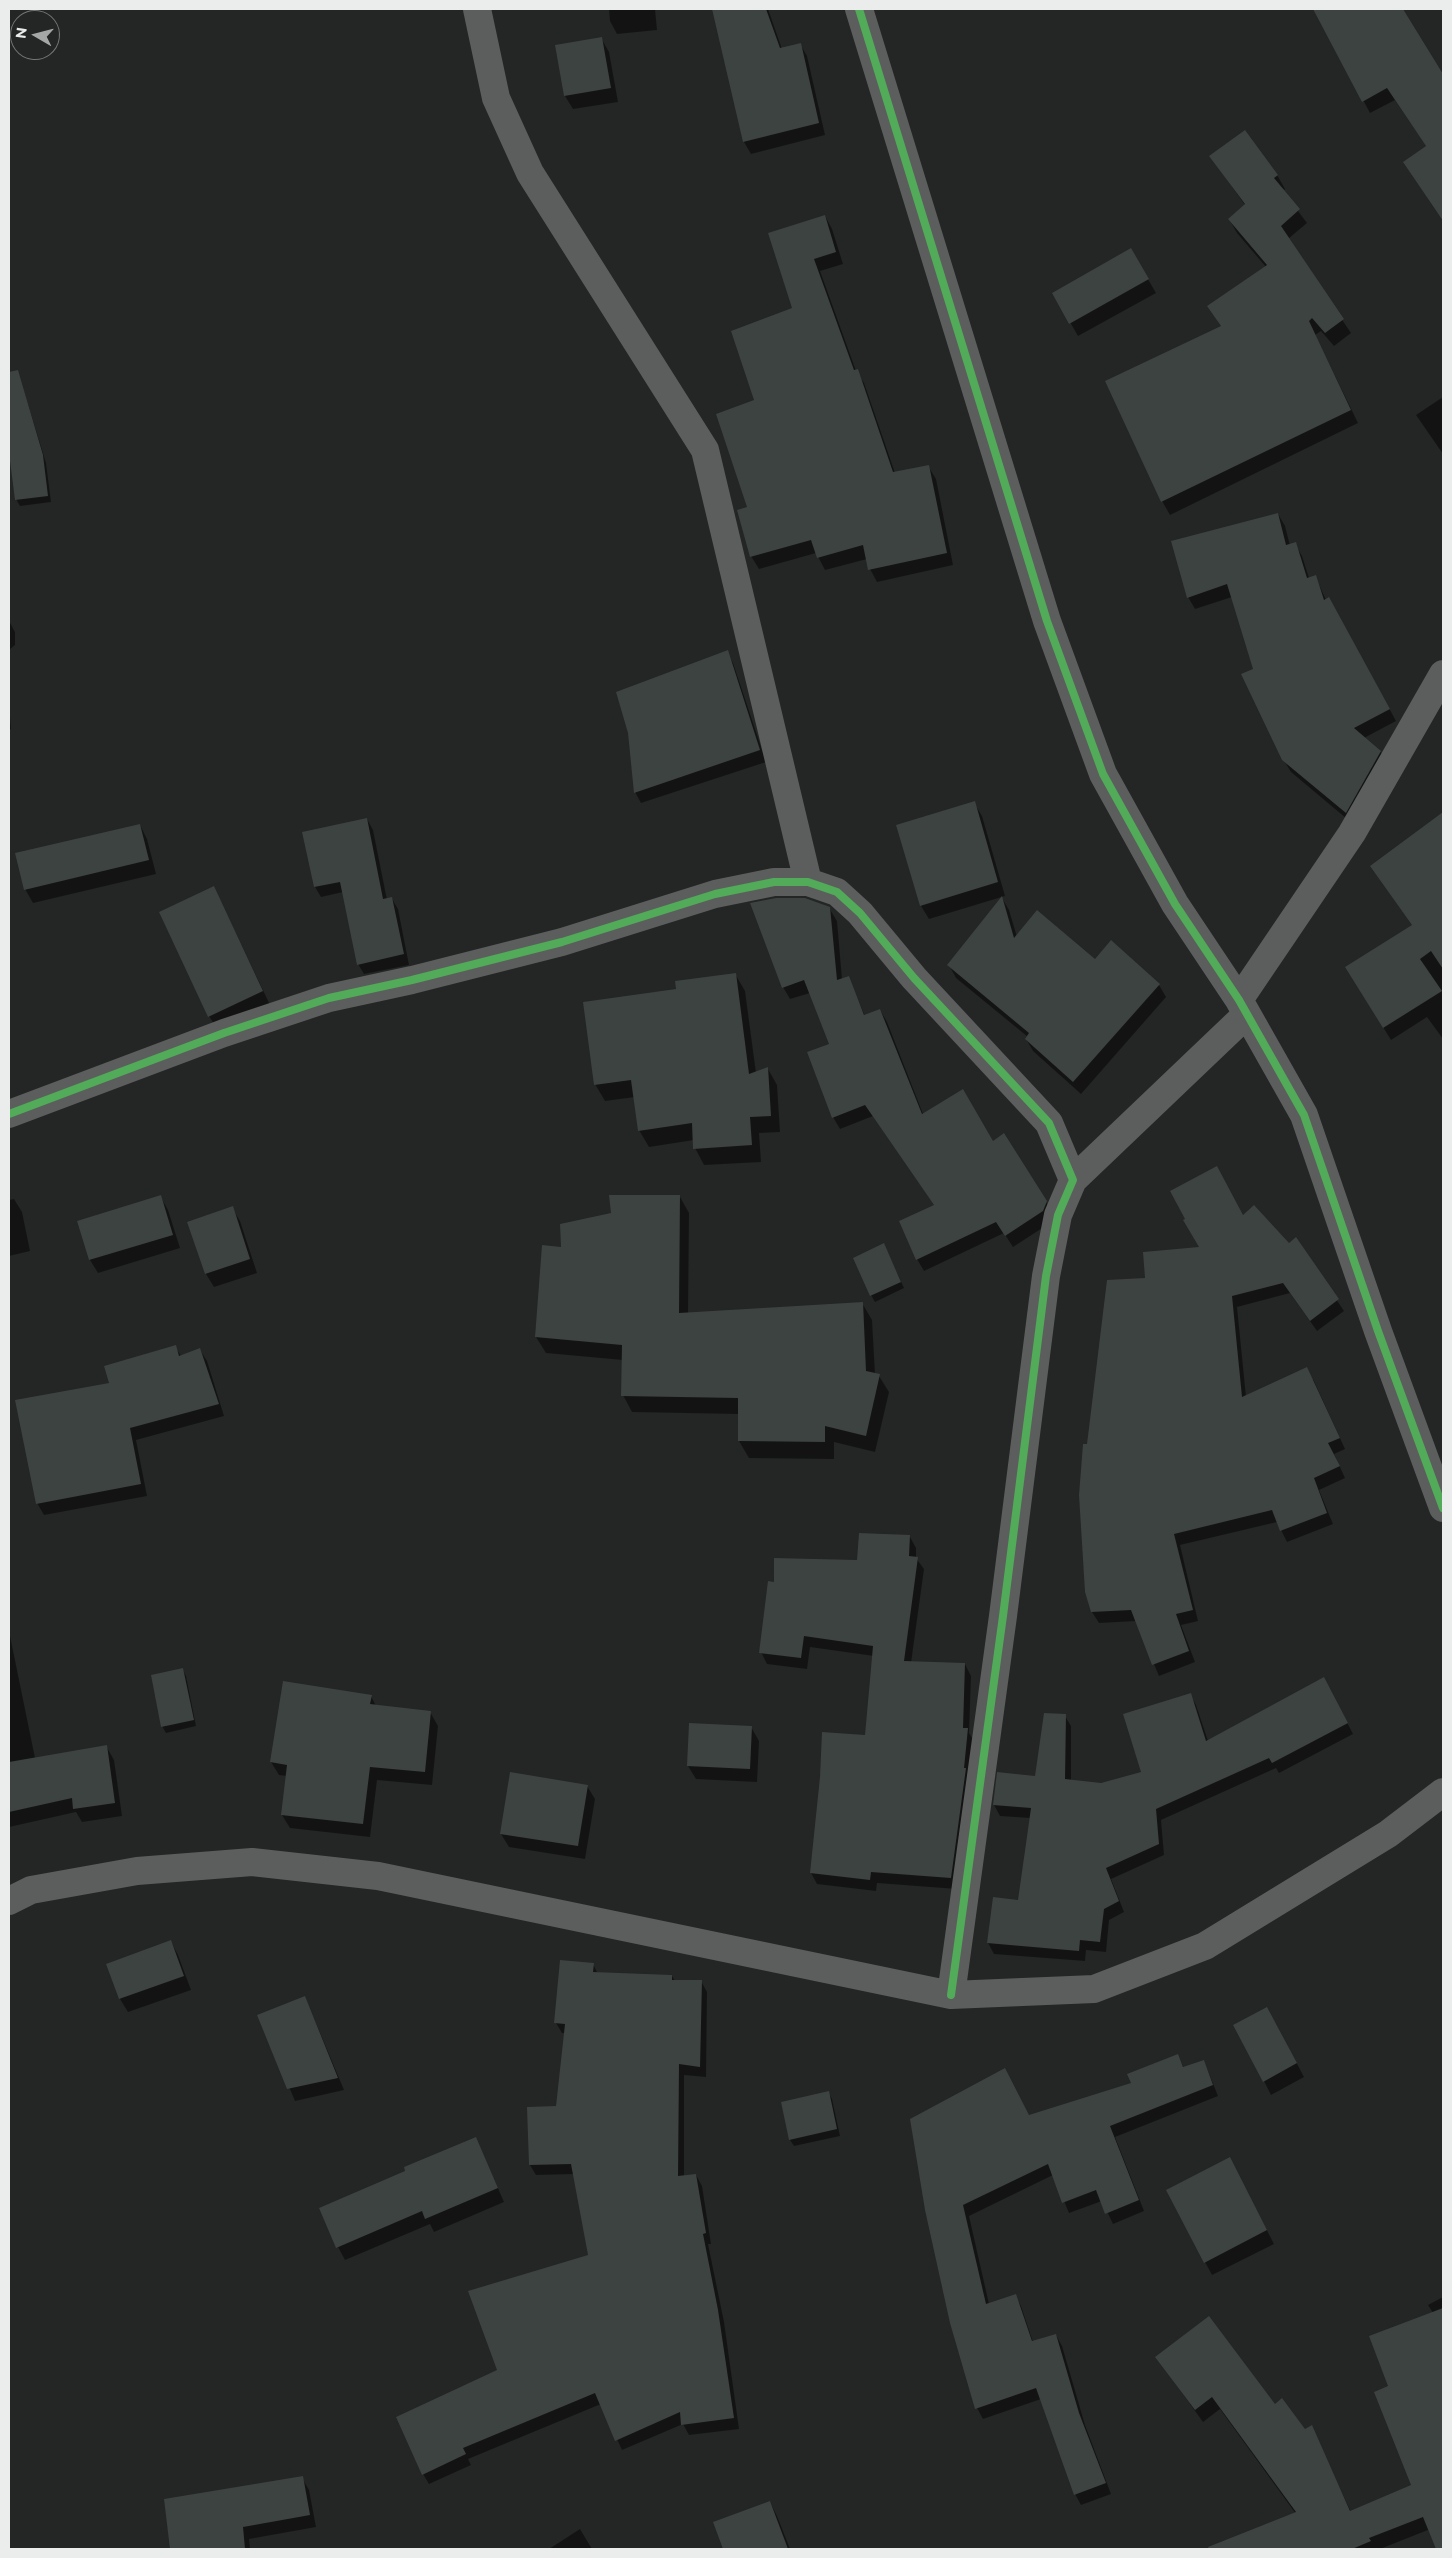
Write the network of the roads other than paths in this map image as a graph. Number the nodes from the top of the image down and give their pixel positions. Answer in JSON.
{"nodes":[{"id":1,"x":477,"y":9,"type":"edge"},
{"id":2,"x":859,"y":9,"type":"edge"},
{"id":3,"x":1443,"y":674,"type":"edge"},
{"id":4,"x":808,"y":882,"type":"junction"},
{"id":5,"x":1243,"y":1007,"type":"junction"},
{"id":6,"x":9,"y":1114,"type":"edge"},
{"id":7,"x":1073,"y":1180,"type":"junction"},
{"id":8,"x":1443,"y":1508,"type":"edge"},
{"id":9,"x":1443,"y":1792,"type":"edge"},
{"id":10,"x":9,"y":1901,"type":"edge"},
{"id":11,"x":951,"y":1995,"type":"junction"}],
"edges":[{"from":1,"to":4,"type":"street"},
{"from":2,"to":5,"type":"street"},
{"from":3,"to":5,"type":"street"},
{"from":4,"to":6,"type":"street"},
{"from":4,"to":7,"type":"street"},
{"from":5,"to":7,"type":"street"},
{"from":5,"to":8,"type":"street"},
{"from":7,"to":11,"type":"street"},
{"from":9,"to":11,"type":"street"},
{"from":10,"to":11,"type":"street"}]}
